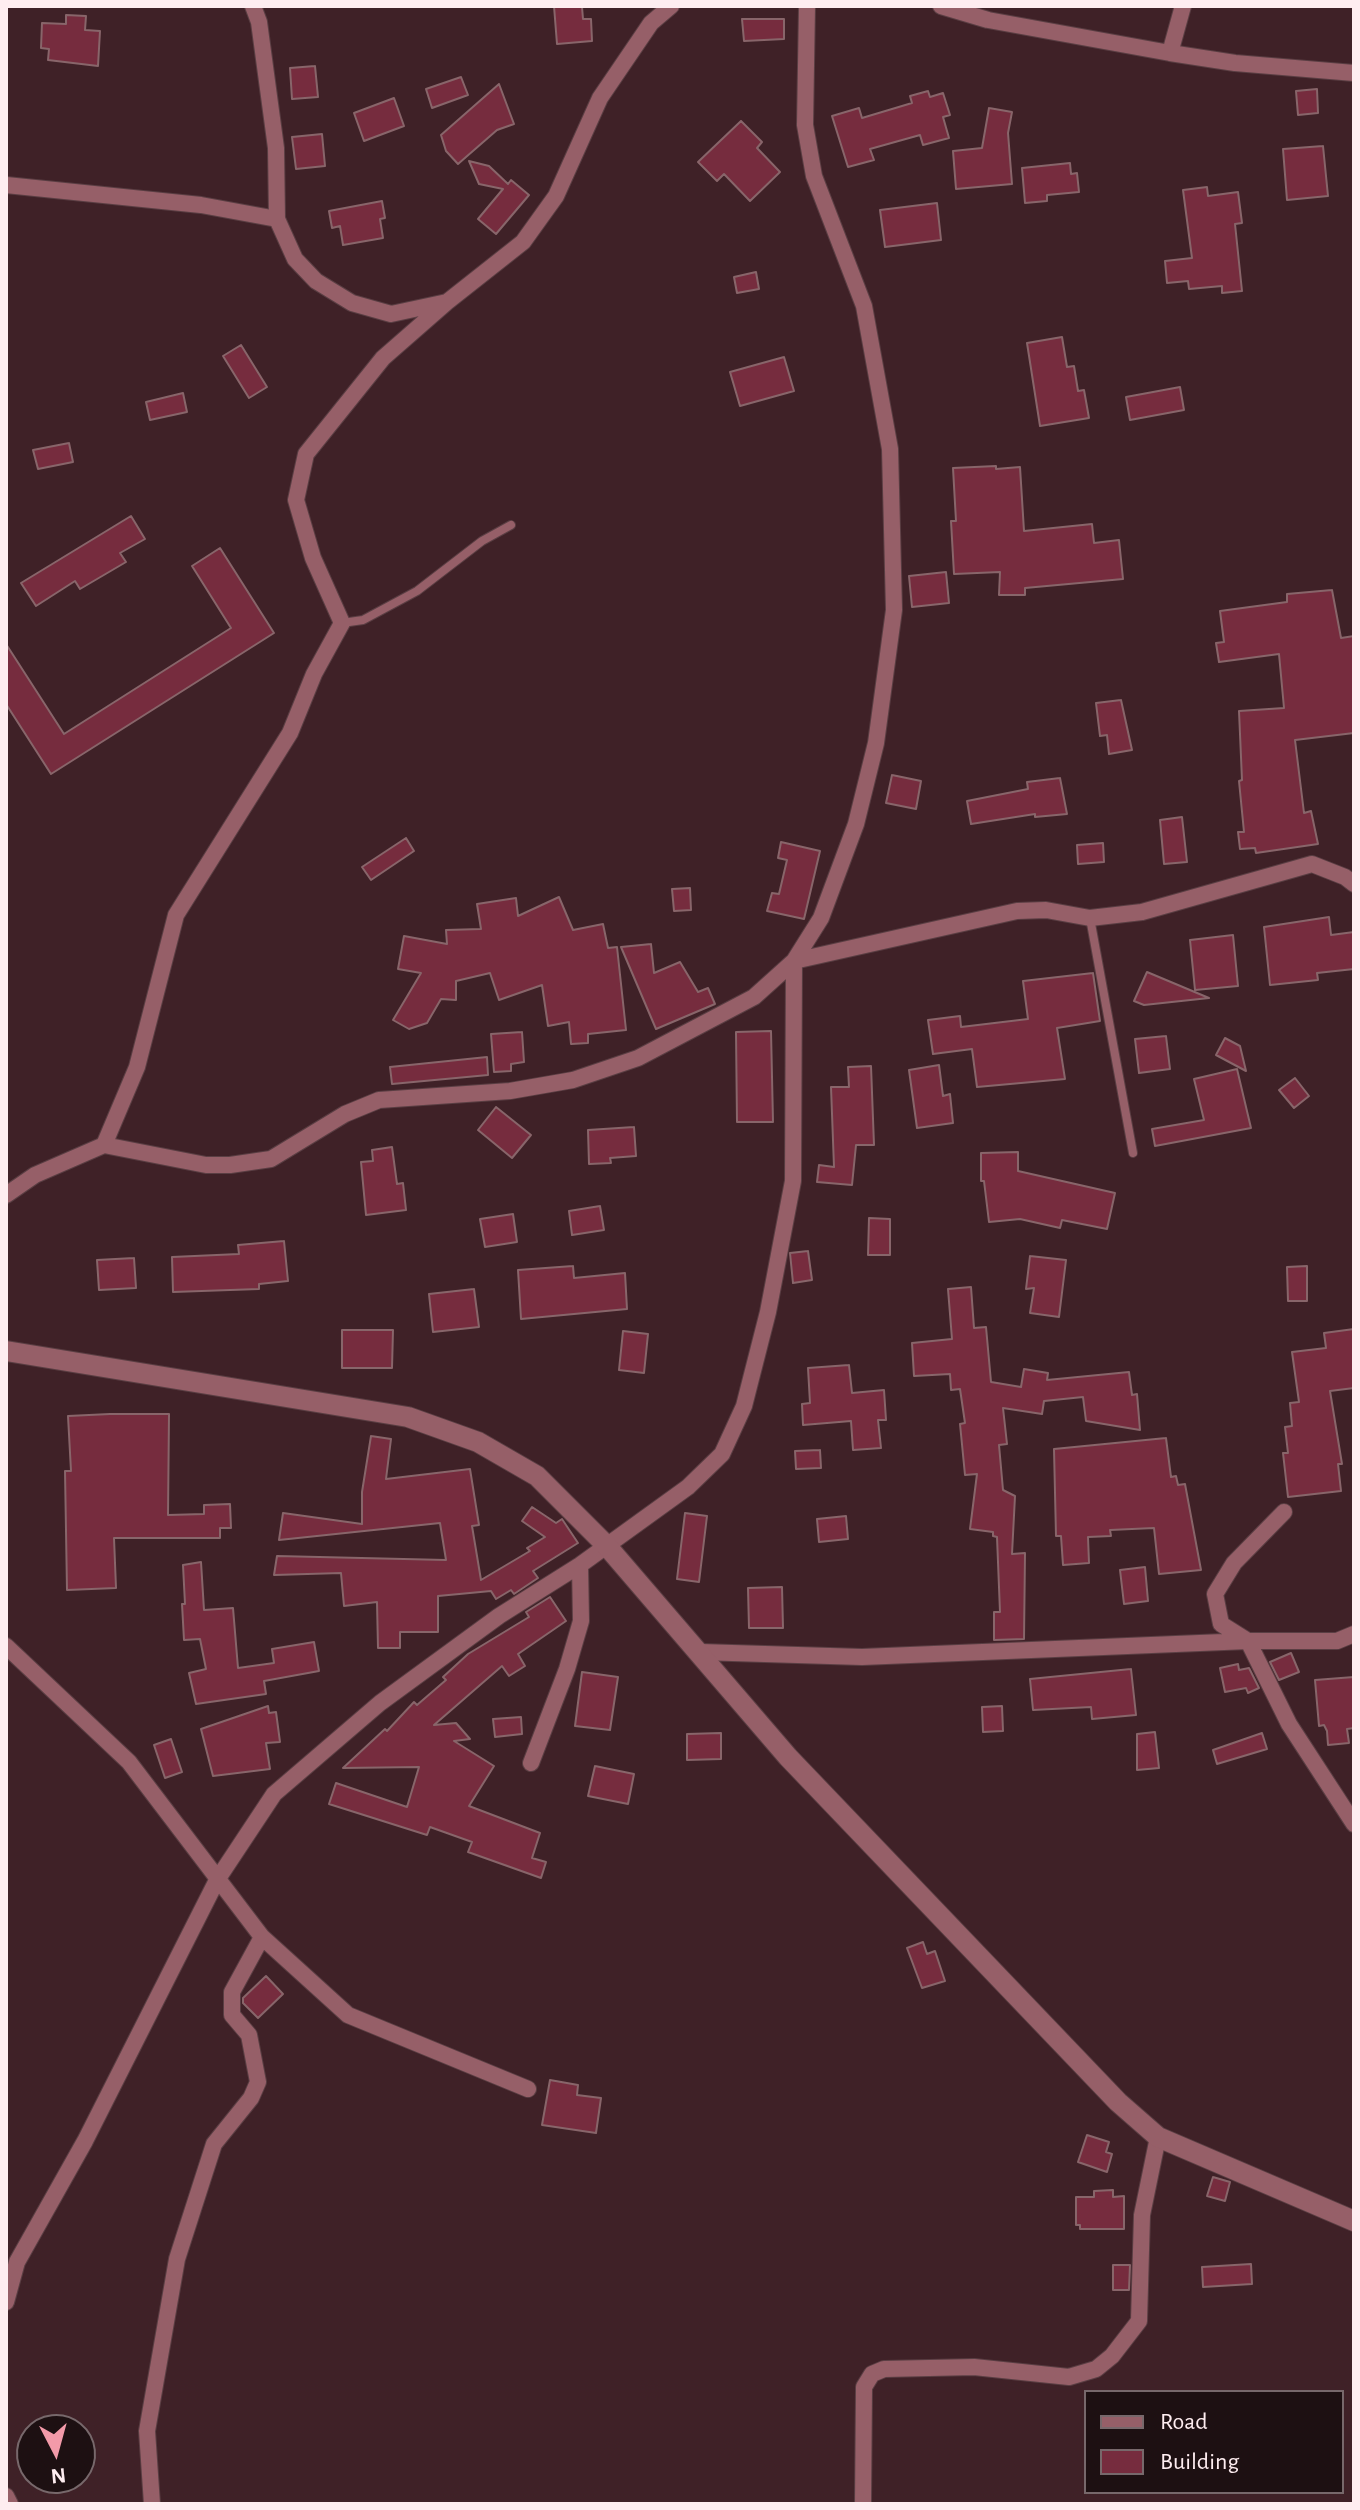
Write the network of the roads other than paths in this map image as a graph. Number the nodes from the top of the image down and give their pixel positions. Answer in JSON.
{"nodes":[{"id":1,"x":253,"y":6,"type":"edge"},
{"id":2,"x":671,"y":6,"type":"edge"},
{"id":3,"x":807,"y":6,"type":"edge"},
{"id":4,"x":941,"y":6,"type":"edge"},
{"id":5,"x":1183,"y":6,"type":"edge"},
{"id":6,"x":1170,"y":53,"type":"junction"},
{"id":7,"x":1354,"y":73,"type":"edge"},
{"id":8,"x":6,"y":185,"type":"edge"},
{"id":9,"x":277,"y":219,"type":"junction"},
{"id":10,"x":447,"y":302,"type":"junction"},
{"id":11,"x":511,"y":525,"type":"dead end"},
{"id":12,"x":342,"y":623,"type":"junction"},
{"id":13,"x":1354,"y":884,"type":"edge"},
{"id":14,"x":1090,"y":918,"type":"junction"},
{"id":15,"x":794,"y":961,"type":"junction"},
{"id":16,"x":104,"y":1145,"type":"junction"},
{"id":17,"x":1133,"y":1153,"type":"dead end"},
{"id":18,"x":6,"y":1195,"type":"edge"},
{"id":19,"x":6,"y":1351,"type":"edge"},
{"id":20,"x":1284,"y":1512,"type":"dead end"},
{"id":21,"x":606,"y":1545,"type":"junction"},
{"id":22,"x":580,"y":1565,"type":"junction"},
{"id":23,"x":1354,"y":1634,"type":"edge"},
{"id":24,"x":1248,"y":1641,"type":"junction"},
{"id":25,"x":6,"y":1646,"type":"edge"},
{"id":26,"x":700,"y":1652,"type":"junction"},
{"id":27,"x":531,"y":1763,"type":"dead end"},
{"id":28,"x":1354,"y":1824,"type":"edge"},
{"id":29,"x":217,"y":1880,"type":"junction"},
{"id":30,"x":262,"y":1937,"type":"junction"},
{"id":31,"x":528,"y":2089,"type":"dead end"},
{"id":32,"x":1158,"y":2137,"type":"junction"},
{"id":33,"x":1354,"y":2221,"type":"edge"},
{"id":34,"x":12,"y":2267,"type":"edge"},
{"id":35,"x":6,"y":2302,"type":"edge"},
{"id":36,"x":6,"y":2496,"type":"edge"},
{"id":37,"x":10,"y":2504,"type":"edge"},
{"id":38,"x":152,"y":2504,"type":"edge"},
{"id":39,"x":863,"y":2504,"type":"edge"}],
"edges":[{"from":1,"to":9,"type":"street"},
{"from":2,"to":10,"type":"street"},
{"from":3,"to":15,"type":"street"},
{"from":4,"to":6,"type":"street"},
{"from":5,"to":6,"type":"street"},
{"from":6,"to":7,"type":"street"},
{"from":8,"to":9,"type":"street"},
{"from":9,"to":10,"type":"street"},
{"from":10,"to":12,"type":"street"},
{"from":11,"to":12,"type":"lane"},
{"from":12,"to":16,"type":"street"},
{"from":13,"to":14,"type":"street"},
{"from":14,"to":15,"type":"street"},
{"from":14,"to":17,"type":"lane"},
{"from":15,"to":16,"type":"street"},
{"from":15,"to":21,"type":"street"},
{"from":16,"to":18,"type":"street"},
{"from":19,"to":21,"type":"street"},
{"from":20,"to":24,"type":"street"},
{"from":21,"to":22,"type":"street"},
{"from":21,"to":26,"type":"street"},
{"from":22,"to":27,"type":"street"},
{"from":22,"to":29,"type":"street"},
{"from":23,"to":24,"type":"street"},
{"from":24,"to":26,"type":"street"},
{"from":24,"to":28,"type":"street"},
{"from":25,"to":29,"type":"street"},
{"from":26,"to":32,"type":"street"},
{"from":29,"to":30,"type":"street"},
{"from":29,"to":34,"type":"street"},
{"from":30,"to":31,"type":"street"},
{"from":30,"to":38,"type":"street"},
{"from":32,"to":33,"type":"street"},
{"from":32,"to":39,"type":"street"},
{"from":34,"to":35,"type":"street"},
{"from":36,"to":37,"type":"street"}]}
